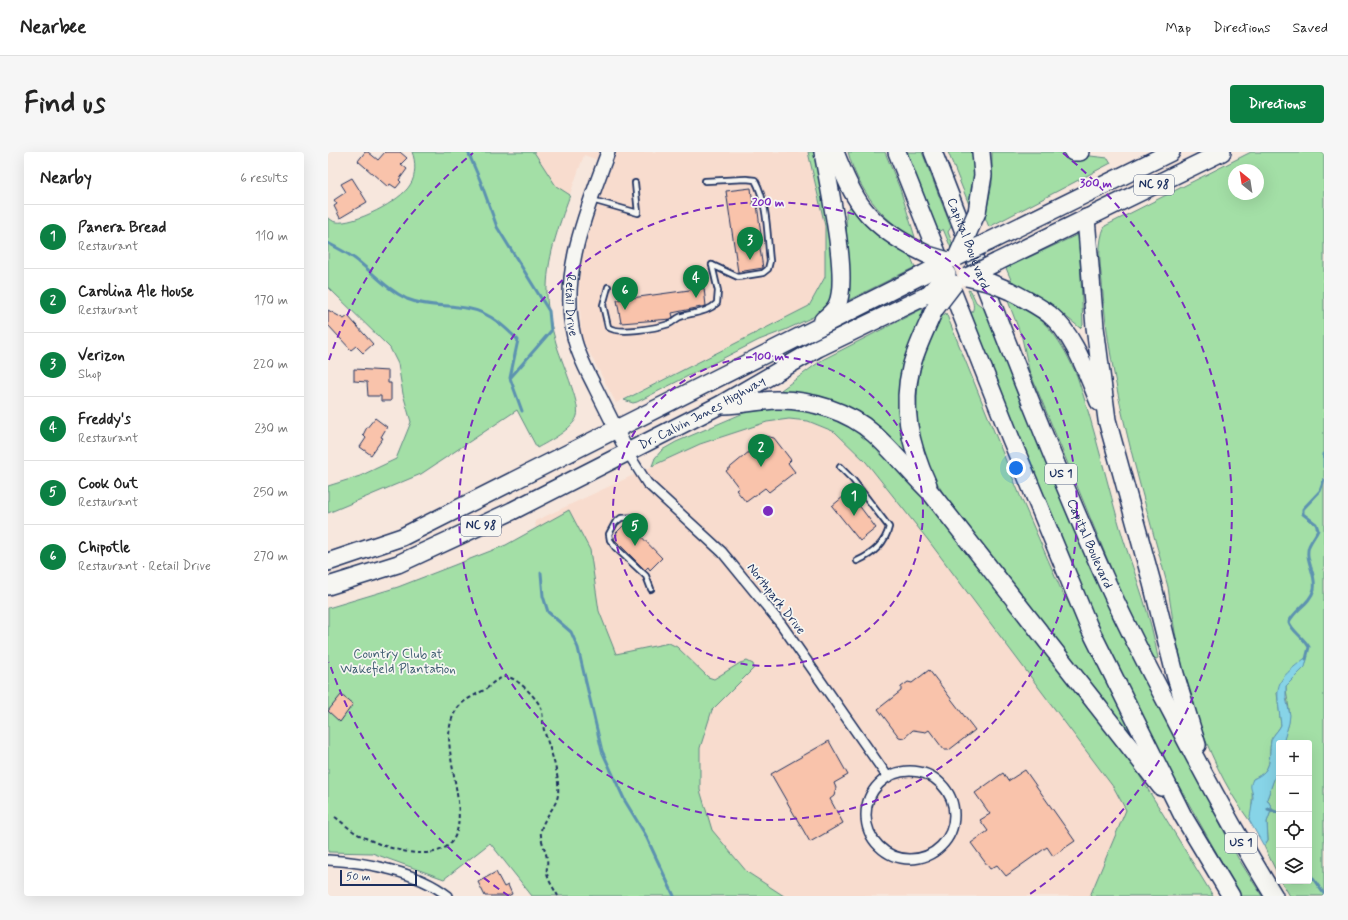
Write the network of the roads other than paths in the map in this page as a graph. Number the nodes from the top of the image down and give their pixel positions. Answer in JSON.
{"nodes":[{"id":1,"x":608,"y":152,"type":"edge"},
{"id":2,"x":823,"y":152,"type":"edge"},
{"id":3,"x":835,"y":152,"type":"edge"},
{"id":4,"x":897,"y":152,"type":"edge"},
{"id":5,"x":933,"y":152,"type":"edge"},
{"id":6,"x":982,"y":152,"type":"edge"},
{"id":7,"x":1073,"y":152,"type":"edge"},
{"id":8,"x":1080,"y":152,"type":"edge"},
{"id":9,"x":1171,"y":152,"type":"edge"},
{"id":10,"x":1222,"y":152,"type":"edge"},
{"id":11,"x":705,"y":182,"type":"dead end"},
{"id":12,"x":635,"y":184,"type":"dead end"},
{"id":13,"x":591,"y":200,"type":"junction"},
{"id":14,"x":1086,"y":218,"type":"junction"},
{"id":15,"x":958,"y":269,"type":"junction"},
{"id":16,"x":608,"y":287,"type":"dead end"},
{"id":17,"x":931,"y":303,"type":"junction"},
{"id":18,"x":799,"y":336,"type":"junction"},
{"id":19,"x":720,"y":405,"type":"junction"},
{"id":20,"x":1107,"y":420,"type":"junction"},
{"id":21,"x":616,"y":428,"type":"junction"},
{"id":22,"x":628,"y":453,"type":"junction"},
{"id":23,"x":840,"y":467,"type":"dead end"},
{"id":24,"x":931,"y":493,"type":"junction"},
{"id":25,"x":637,"y":517,"type":"dead end"},
{"id":26,"x":857,"y":561,"type":"dead end"},
{"id":27,"x":328,"y":562,"type":"edge"},
{"id":28,"x":328,"y":586,"type":"edge"},
{"id":29,"x":651,"y":589,"type":"dead end"},
{"id":30,"x":886,"y":776,"type":"junction"},
{"id":31,"x":1210,"y":787,"type":"junction"},
{"id":32,"x":1183,"y":816,"type":"junction"},
{"id":33,"x":328,"y":860,"type":"edge"},
{"id":34,"x":448,"y":896,"type":"edge"},
{"id":35,"x":1231,"y":896,"type":"edge"},
{"id":36,"x":1274,"y":896,"type":"edge"}],
"edges":[{"from":1,"to":13,"type":"street","name":"Retail Drive"},
{"from":2,"to":18,"type":"highway"},
{"from":3,"to":15,"type":"highway","bridge":true},
{"from":4,"to":32,"type":"highway","number":"US 1"},
{"from":5,"to":31,"type":"highway","name":"Capital Boulevard","number":"US 1"},
{"from":6,"to":15,"type":"highway","bridge":true},
{"from":7,"to":8,"type":"highway"},
{"from":9,"to":15,"type":"highway","number":"NC 98"},
{"from":10,"to":14,"type":"highway","number":"NC 98"},
{"from":11,"to":16,"type":"lane"},
{"from":12,"to":13,"type":"lane"},
{"from":13,"to":21,"type":"street","name":"Retail Drive"},
{"from":14,"to":15,"type":"highway","number":"NC 98"},
{"from":14,"to":20,"type":"highway"},
{"from":15,"to":17,"type":"highway","bridge":true},
{"from":15,"to":18,"type":"highway","name":"Dr. Calvin Jones Highway","number":"NC 98","bridge":true},
{"from":15,"to":20,"type":"highway","bridge":true},
{"from":17,"to":19,"type":"highway","name":"Dr. Calvin Jones Highway","number":"NC 98"},
{"from":17,"to":24,"type":"highway"},
{"from":18,"to":21,"type":"highway","name":"Dr. Calvin Jones Highway","number":"NC 98"},
{"from":19,"to":22,"type":"highway","name":"Dr. Calvin Jones Highway","number":"NC 98"},
{"from":19,"to":24,"type":"highway"},
{"from":20,"to":31,"type":"highway"},
{"from":21,"to":22,"type":"street","name":"Retail Drive"},
{"from":21,"to":27,"type":"highway","name":"Dr. Calvin Jones Highway","number":"NC 98"},
{"from":22,"to":28,"type":"highway","name":"Dr. Calvin Jones Highway","number":"NC 98"},
{"from":22,"to":30,"type":"street","name":"Northpark Drive"},
{"from":23,"to":26,"type":"lane"},
{"from":24,"to":32,"type":"highway"},
{"from":25,"to":29,"type":"lane"},
{"from":30,"to":30,"type":"street"},
{"from":31,"to":36,"type":"highway","name":"Capital Boulevard","number":"US 1"},
{"from":32,"to":35,"type":"highway","number":"US 1"},
{"from":33,"to":34,"type":"street"}]}
